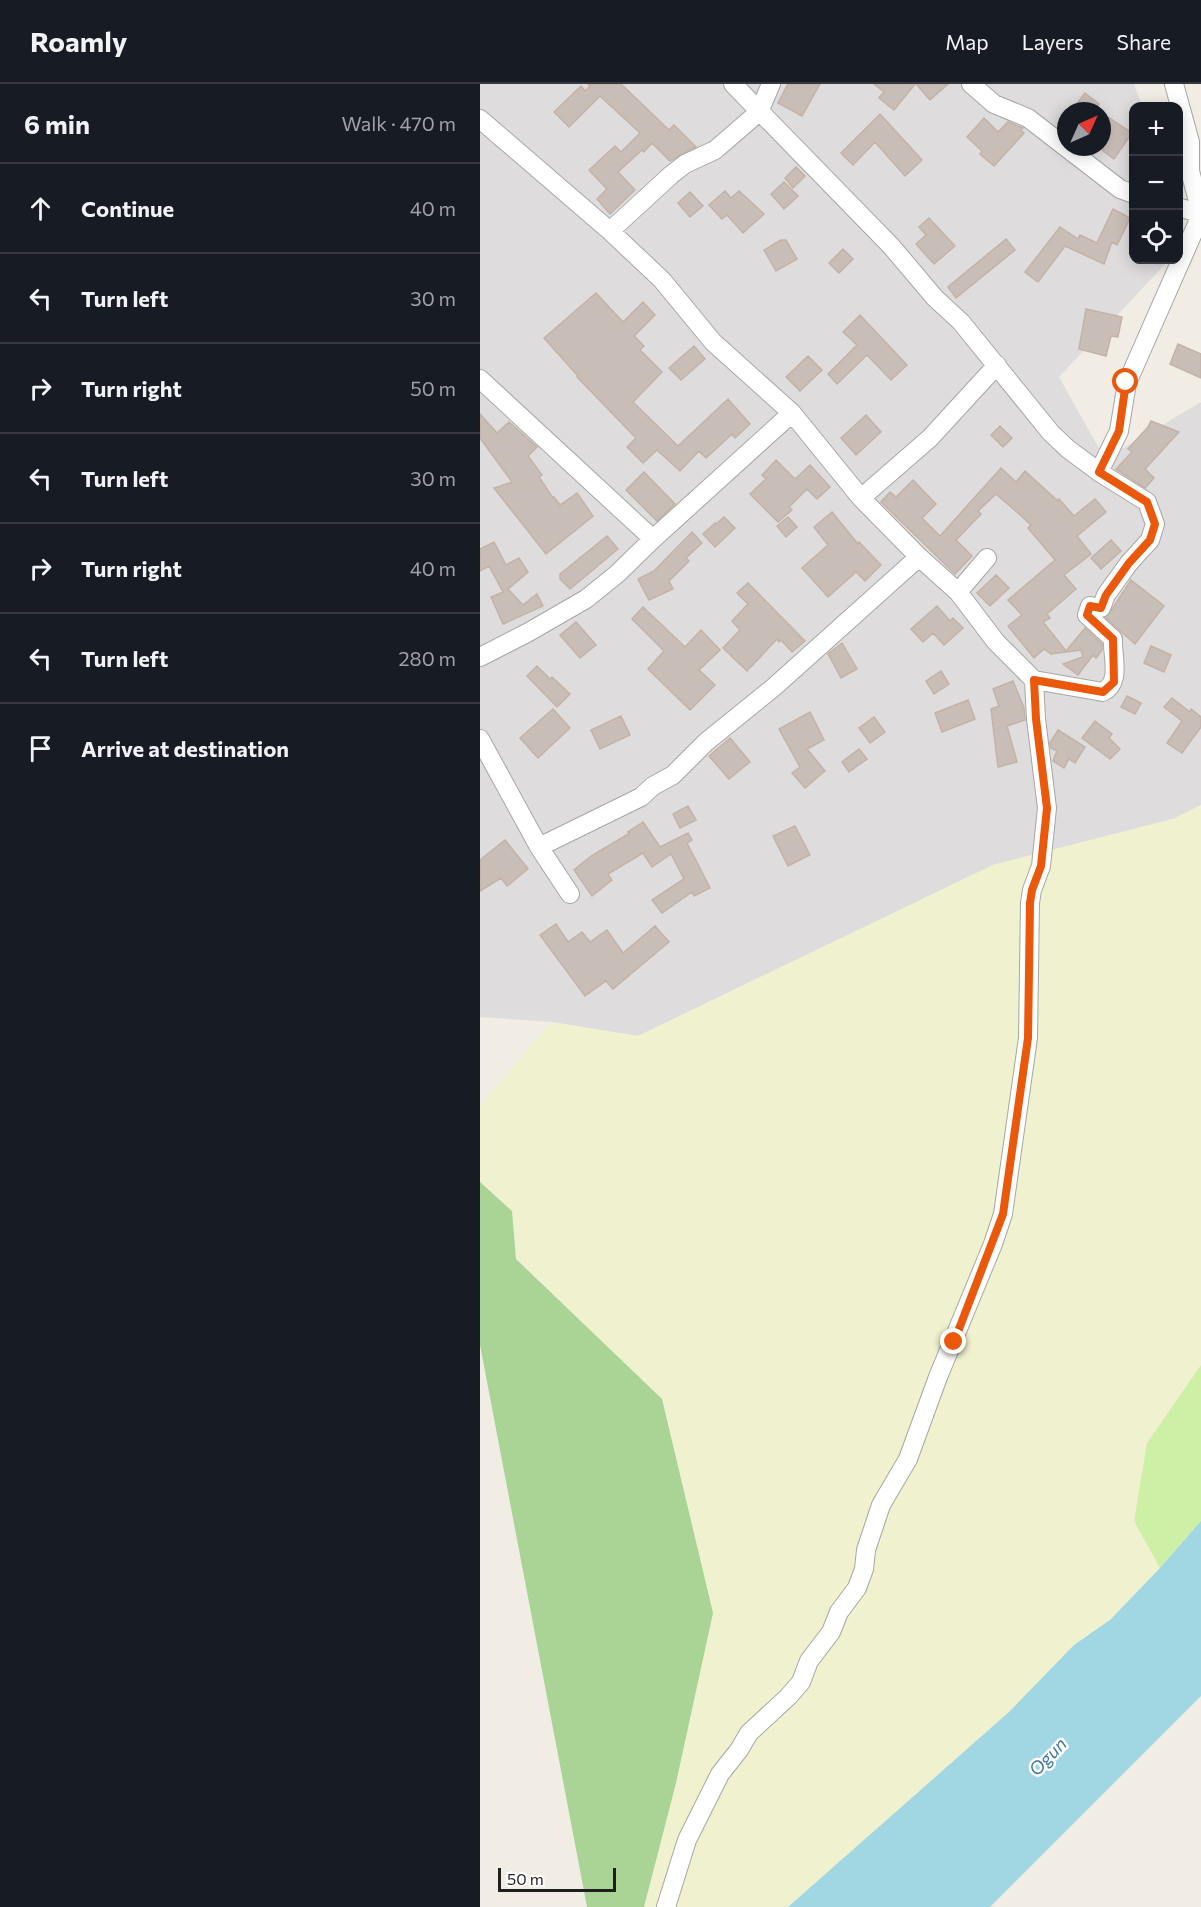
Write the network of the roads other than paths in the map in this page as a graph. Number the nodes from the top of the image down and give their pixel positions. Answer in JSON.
{"nodes":[{"id":1,"x":733,"y":84,"type":"edge"},
{"id":2,"x":771,"y":84,"type":"edge"},
{"id":3,"x":971,"y":84,"type":"edge"},
{"id":4,"x":1174,"y":84,"type":"edge"},
{"id":5,"x":759,"y":112,"type":"junction"},
{"id":6,"x":480,"y":119,"type":"edge"},
{"id":7,"x":1129,"y":192,"type":"edge"},
{"id":8,"x":1183,"y":208,"type":"edge"},
{"id":9,"x":1201,"y":214,"type":"edge"},
{"id":10,"x":610,"y":231,"type":"junction"},
{"id":11,"x":997,"y":365,"type":"junction"},
{"id":12,"x":480,"y":379,"type":"edge"},
{"id":13,"x":792,"y":413,"type":"junction"},
{"id":14,"x":1099,"y":472,"type":"junction"},
{"id":15,"x":861,"y":498,"type":"junction"},
{"id":16,"x":652,"y":539,"type":"junction"},
{"id":17,"x":920,"y":557,"type":"junction"},
{"id":18,"x":987,"y":558,"type":"dead end"},
{"id":19,"x":958,"y":592,"type":"junction"},
{"id":20,"x":480,"y":657,"type":"edge"},
{"id":21,"x":1034,"y":680,"type":"junction"},
{"id":22,"x":480,"y":739,"type":"edge"},
{"id":23,"x":539,"y":847,"type":"junction"},
{"id":24,"x":570,"y":894,"type":"dead end"},
{"id":25,"x":666,"y":1907,"type":"edge"}],
"edges":[{"from":1,"to":5,"type":"street"},
{"from":2,"to":5,"type":"street"},
{"from":3,"to":7,"type":"street"},
{"from":4,"to":9,"type":"street"},
{"from":5,"to":10,"type":"street"},
{"from":5,"to":11,"type":"street"},
{"from":6,"to":10,"type":"street"},
{"from":8,"to":9,"type":"street"},
{"from":9,"to":14,"type":"street"},
{"from":10,"to":13,"type":"street"},
{"from":11,"to":14,"type":"street"},
{"from":11,"to":15,"type":"street"},
{"from":12,"to":16,"type":"street"},
{"from":13,"to":15,"type":"street"},
{"from":13,"to":16,"type":"street"},
{"from":14,"to":21,"type":"street"},
{"from":15,"to":17,"type":"street"},
{"from":16,"to":20,"type":"street"},
{"from":17,"to":19,"type":"street"},
{"from":17,"to":23,"type":"street"},
{"from":18,"to":19,"type":"street"},
{"from":19,"to":21,"type":"street"},
{"from":21,"to":25,"type":"street"},
{"from":22,"to":23,"type":"street"},
{"from":23,"to":24,"type":"street"}]}
